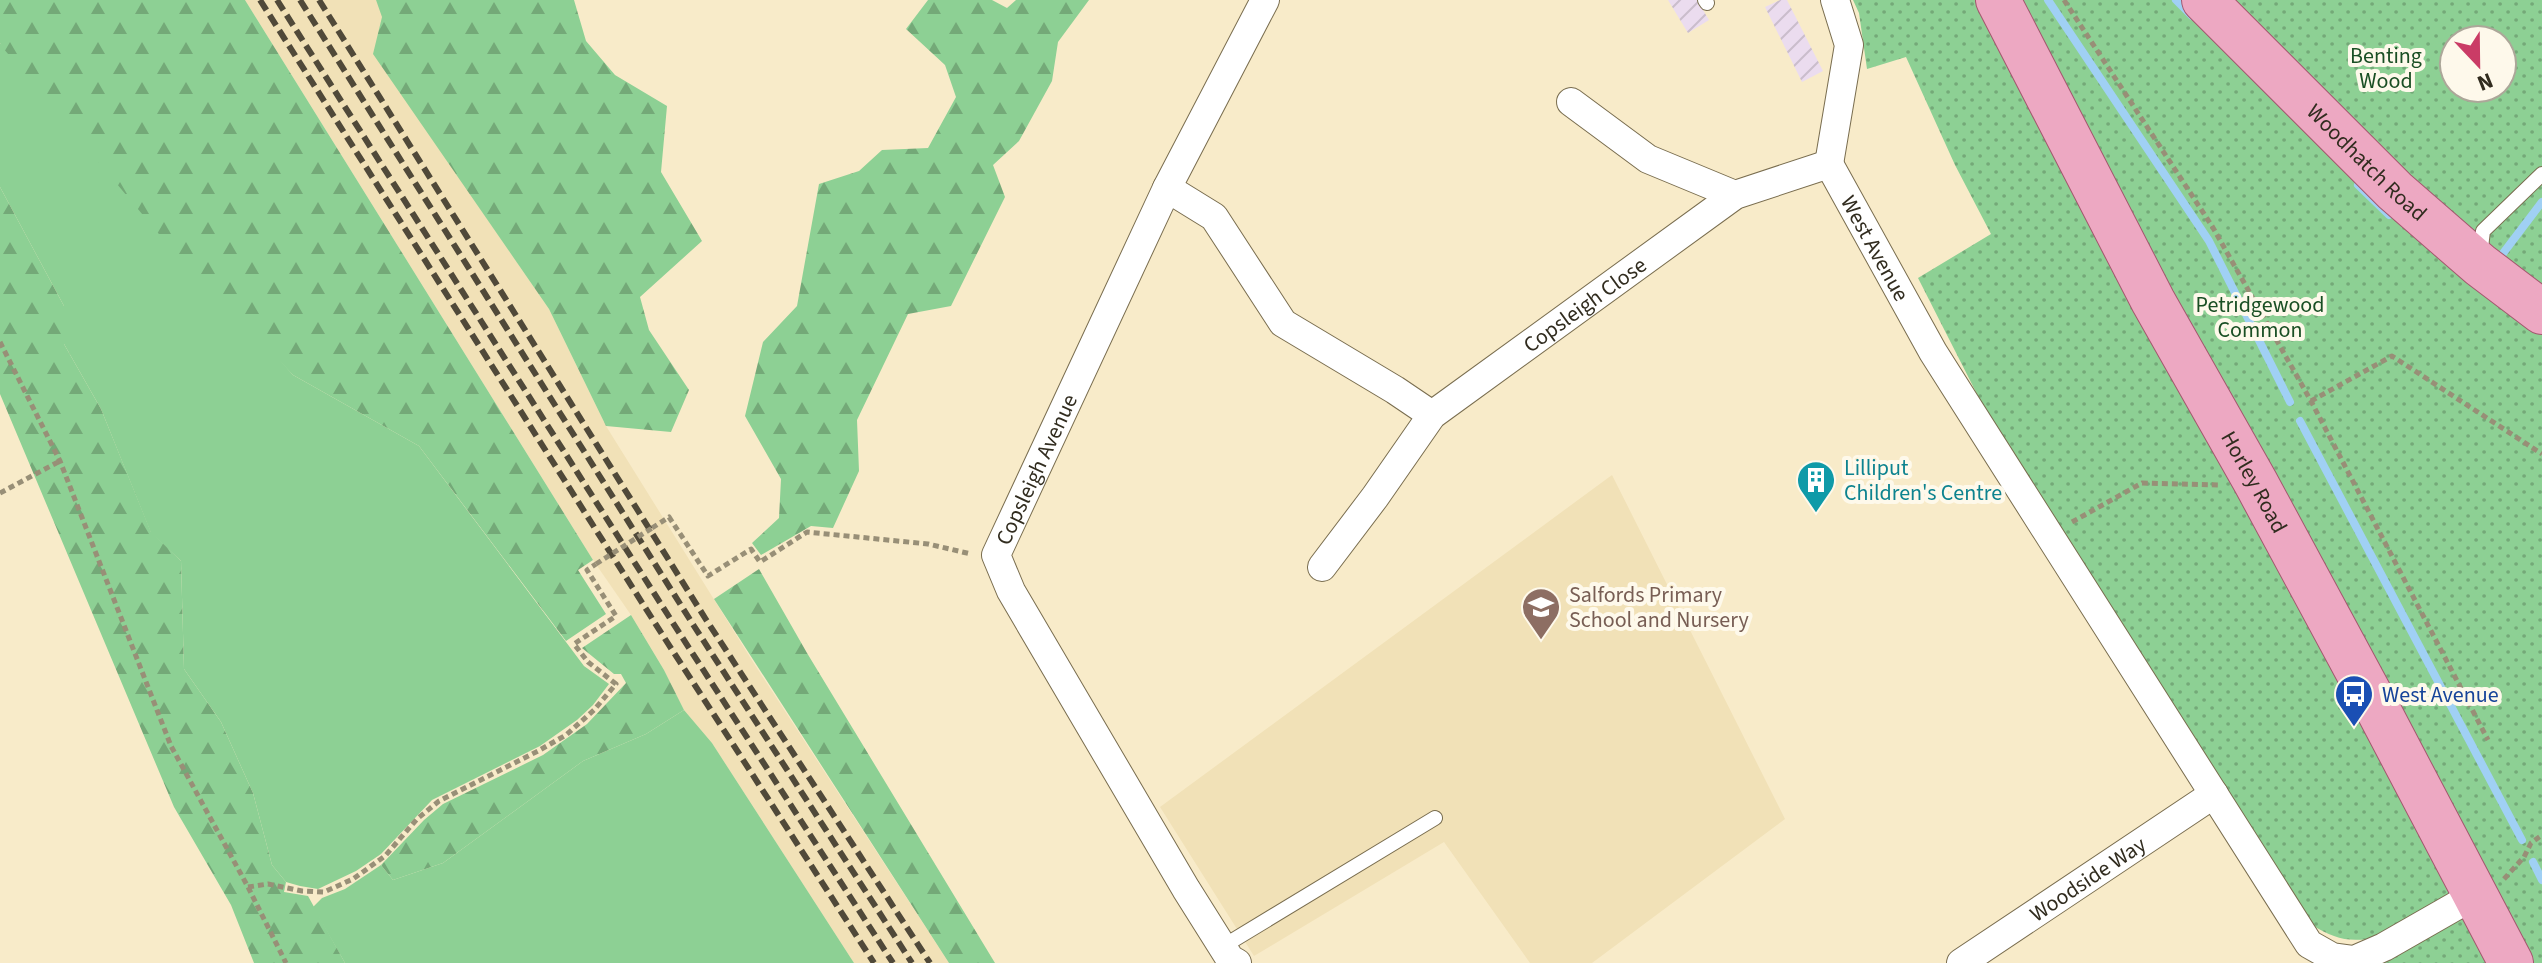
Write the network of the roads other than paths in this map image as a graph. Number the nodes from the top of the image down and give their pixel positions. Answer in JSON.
{"nodes":[{"id":1,"x":1265,"y":0,"type":"edge"},
{"id":2,"x":1835,"y":0,"type":"edge"},
{"id":3,"x":1998,"y":0,"type":"edge"},
{"id":4,"x":2204,"y":0,"type":"edge"},
{"id":5,"x":1571,"y":102,"type":"dead end"},
{"id":6,"x":1829,"y":164,"type":"junction"},
{"id":7,"x":2542,"y":174,"type":"edge"},
{"id":8,"x":1167,"y":188,"type":"junction"},
{"id":9,"x":1735,"y":195,"type":"junction"},
{"id":10,"x":2480,"y":265,"type":"junction"},
{"id":11,"x":2542,"y":312,"type":"edge"},
{"id":12,"x":1432,"y":415,"type":"junction"},
{"id":13,"x":1322,"y":567,"type":"dead end"},
{"id":14,"x":2214,"y":794,"type":"junction"},
{"id":15,"x":1435,"y":818,"type":"dead end"},
{"id":16,"x":2478,"y":900,"type":"junction"},
{"id":17,"x":1230,"y":955,"type":"edge"},
{"id":18,"x":2386,"y":955,"type":"edge"},
{"id":19,"x":1961,"y":963,"type":"edge"},
{"id":20,"x":2511,"y":963,"type":"edge"}],
"edges":[{"from":1,"to":8,"type":"street","name":"Copsleigh Avenue"},
{"from":2,"to":6,"type":"street"},
{"from":3,"to":16,"type":"main road","name":"Horley Road"},
{"from":4,"to":10,"type":"main road","name":"Woodhatch Road"},
{"from":5,"to":9,"type":"street"},
{"from":6,"to":9,"type":"street","name":"Copsleigh Close"},
{"from":6,"to":14,"type":"street","name":"West Avenue"},
{"from":7,"to":10,"type":"lane"},
{"from":8,"to":12,"type":"street"},
{"from":8,"to":17,"type":"street","name":"Copsleigh Avenue"},
{"from":9,"to":12,"type":"street","name":"Copsleigh Close"},
{"from":10,"to":11,"type":"main road","name":"Woodhatch Road"},
{"from":12,"to":13,"type":"street","name":"Copsleigh Close"},
{"from":14,"to":18,"type":"street","name":"West Avenue"},
{"from":14,"to":19,"type":"street","name":"Woodside Way"},
{"from":15,"to":17,"type":"lane"},
{"from":16,"to":18,"type":"street","name":"West Avenue"},
{"from":16,"to":20,"type":"main road","name":"Horley Road"}]}
